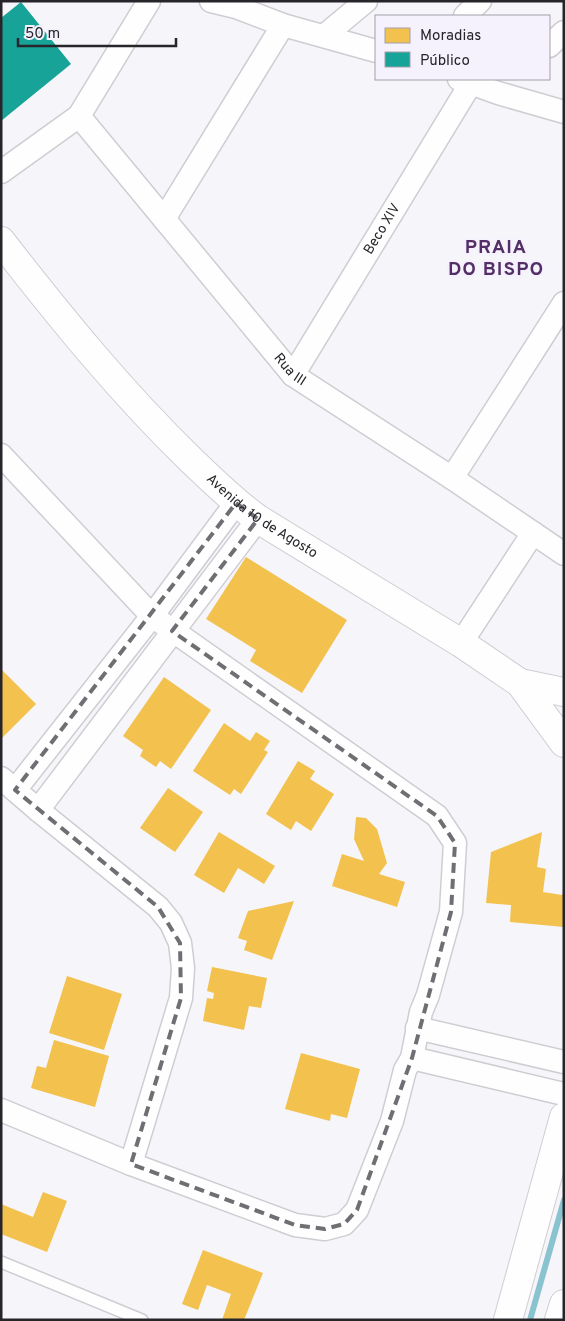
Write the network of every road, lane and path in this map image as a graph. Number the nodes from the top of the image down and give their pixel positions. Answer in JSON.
{"nodes":[{"id":1,"x":149,"y":1,"type":"edge"},
{"id":2,"x":210,"y":1,"type":"edge"},
{"id":3,"x":366,"y":1,"type":"edge"},
{"id":4,"x":480,"y":1,"type":"edge"},
{"id":5,"x":240,"y":4,"type":"edge"},
{"id":6,"x":466,"y":15,"type":"edge"},
{"id":7,"x":283,"y":25,"type":"junction"},
{"id":8,"x":564,"y":32,"type":"edge"},
{"id":9,"x":324,"y":36,"type":"junction"},
{"id":10,"x":550,"y":45,"type":"edge"},
{"id":11,"x":375,"y":51,"type":"edge"},
{"id":12,"x":465,"y":81,"type":"edge"},
{"id":13,"x":506,"y":86,"type":"edge"},
{"id":14,"x":564,"y":112,"type":"edge"},
{"id":15,"x":80,"y":116,"type":"junction"},
{"id":16,"x":1,"y":172,"type":"edge"},
{"id":17,"x":164,"y":219,"type":"junction"},
{"id":18,"x":1,"y":241,"type":"edge"},
{"id":19,"x":564,"y":304,"type":"edge"},
{"id":20,"x":293,"y":375,"type":"junction"},
{"id":21,"x":1,"y":455,"type":"edge"},
{"id":22,"x":452,"y":478,"type":"junction"},
{"id":23,"x":236,"y":503,"type":"junction"},
{"id":24,"x":258,"y":519,"type":"junction"},
{"id":25,"x":533,"y":533,"type":"junction"},
{"id":26,"x":564,"y":554,"type":"edge"},
{"id":27,"x":152,"y":616,"type":"junction"},
{"id":28,"x":172,"y":632,"type":"junction"},
{"id":29,"x":461,"y":643,"type":"junction"},
{"id":30,"x":520,"y":683,"type":"junction"},
{"id":31,"x":564,"y":692,"type":"edge"},
{"id":32,"x":564,"y":743,"type":"edge"},
{"id":33,"x":8,"y":784,"type":"edge"},
{"id":34,"x":38,"y":810,"type":"junction"},
{"id":35,"x":416,"y":1028,"type":"junction"},
{"id":36,"x":412,"y":1058,"type":"junction"},
{"id":37,"x":564,"y":1062,"type":"edge"},
{"id":38,"x":564,"y":1094,"type":"edge"},
{"id":39,"x":1,"y":1110,"type":"edge"},
{"id":40,"x":564,"y":1117,"type":"edge"},
{"id":41,"x":131,"y":1164,"type":"junction"},
{"id":42,"x":1,"y":1262,"type":"edge"},
{"id":43,"x":564,"y":1304,"type":"edge"},
{"id":44,"x":142,"y":1320,"type":"edge"},
{"id":45,"x":508,"y":1320,"type":"edge"},
{"id":46,"x":559,"y":1320,"type":"edge"}],
"edges":[{"from":1,"to":15,"type":"street"},
{"from":2,"to":5,"type":"street"},
{"from":3,"to":9,"type":"street"},
{"from":4,"to":6,"type":"street"},
{"from":5,"to":7,"type":"street"},
{"from":7,"to":9,"type":"street"},
{"from":7,"to":17,"type":"street"},
{"from":8,"to":10,"type":"street"},
{"from":9,"to":11,"type":"street"},
{"from":12,"to":13,"type":"street"},
{"from":12,"to":20,"type":"street","name":"Beco XIV"},
{"from":13,"to":14,"type":"street"},
{"from":15,"to":16,"type":"street"},
{"from":15,"to":17,"type":"street","name":"Rua III"},
{"from":17,"to":20,"type":"street","name":"Rua III"},
{"from":18,"to":23,"type":"street","name":"Avenida 10 de Agosto"},
{"from":19,"to":22,"type":"street"},
{"from":20,"to":22,"type":"street","name":"Rua III"},
{"from":21,"to":27,"type":"street"},
{"from":22,"to":25,"type":"street","name":"Rua III"},
{"from":23,"to":24,"type":"street","name":"Avenida 10 de Agosto"},
{"from":23,"to":27,"type":"street"},
{"from":24,"to":28,"type":"street"},
{"from":24,"to":29,"type":"street","name":"Avenida 10 de Agosto"},
{"from":25,"to":26,"type":"street","name":"Rua III"},
{"from":25,"to":29,"type":"street"},
{"from":27,"to":28,"type":"street"},
{"from":27,"to":33,"type":"street"},
{"from":28,"to":34,"type":"street"},
{"from":28,"to":35,"type":"street"},
{"from":29,"to":30,"type":"street","name":"Avenida 10 de Agosto"},
{"from":30,"to":31,"type":"street"},
{"from":30,"to":32,"type":"street","name":"Avenida 10 de Agosto"},
{"from":33,"to":34,"type":"street"},
{"from":34,"to":41,"type":"street"},
{"from":35,"to":36,"type":"street"},
{"from":35,"to":37,"type":"street"},
{"from":36,"to":38,"type":"street"},
{"from":36,"to":41,"type":"street"},
{"from":39,"to":41,"type":"street"},
{"from":40,"to":45,"type":"street"},
{"from":42,"to":44,"type":"lane"},
{"from":43,"to":46,"type":"street"}]}
